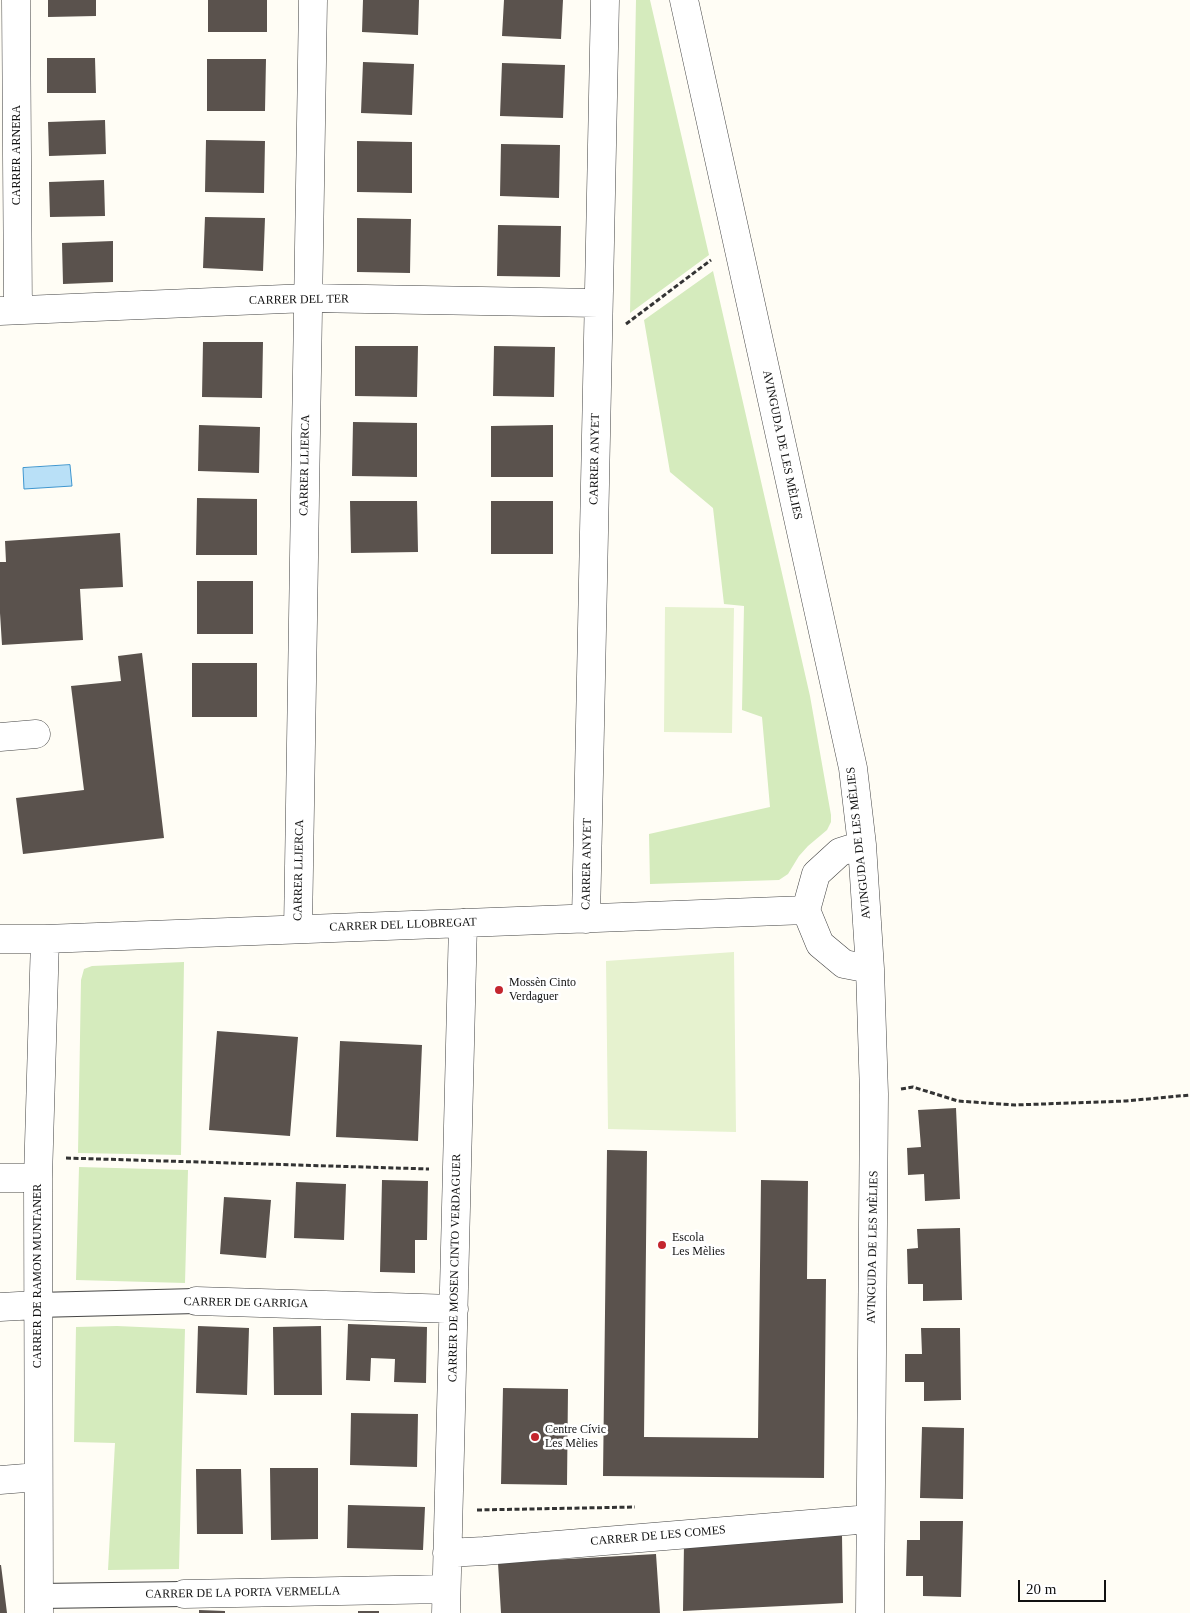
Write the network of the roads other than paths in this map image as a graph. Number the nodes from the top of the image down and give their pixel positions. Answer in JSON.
{"nodes":[{"id":1,"x":16,"y":0,"type":"edge"},
{"id":2,"x":313,"y":0,"type":"edge"},
{"id":3,"x":604,"y":0,"type":"edge"},
{"id":4,"x":684,"y":0,"type":"edge"},
{"id":5,"x":308,"y":298,"type":"junction"},
{"id":6,"x":598,"y":303,"type":"junction"},
{"id":7,"x":9,"y":311,"type":"edge"},
{"id":8,"x":36,"y":734,"type":"dead end"},
{"id":9,"x":0,"y":737,"type":"edge"},
{"id":10,"x":862,"y":846,"type":"junction"},
{"id":11,"x":806,"y":910,"type":"junction"},
{"id":12,"x":586,"y":919,"type":"junction"},
{"id":13,"x":463,"y":923,"type":"junction"},
{"id":14,"x":298,"y":929,"type":"junction"},
{"id":15,"x":0,"y":939,"type":"edge"},
{"id":16,"x":44,"y":939,"type":"junction"},
{"id":17,"x":870,"y":969,"type":"junction"},
{"id":18,"x":38,"y":1167,"type":"junction"},
{"id":19,"x":0,"y":1178,"type":"edge"},
{"id":20,"x":196,"y":1301,"type":"joint"},
{"id":21,"x":37,"y":1305,"type":"junction"},
{"id":22,"x":0,"y":1307,"type":"edge"},
{"id":23,"x":454,"y":1309,"type":"junction"},
{"id":24,"x":38,"y":1476,"type":"junction"},
{"id":25,"x":0,"y":1480,"type":"edge"},
{"id":26,"x":870,"y":1519,"type":"junction"},
{"id":27,"x":447,"y":1553,"type":"junction"},
{"id":28,"x":184,"y":1594,"type":"joint"},
{"id":29,"x":446,"y":1601,"type":"edge"},
{"id":30,"x":39,"y":1604,"type":"edge"},
{"id":31,"x":870,"y":1613,"type":"edge"}],
"edges":[{"from":1,"to":7,"type":"street","name":"CARRER ARNERA"},
{"from":2,"to":5,"type":"street","name":"CARRER LLIERCA"},
{"from":3,"to":6,"type":"street","name":"CARRER ANYET"},
{"from":4,"to":10,"type":"street","name":"AVINGUDA DE LES MÈLIES"},
{"from":5,"to":6,"type":"street","name":"CARRER DEL TER"},
{"from":5,"to":7,"type":"street","name":"CARRER DEL TER"},
{"from":5,"to":14,"type":"street","name":"CARRER LLIERCA"},
{"from":6,"to":12,"type":"street","name":"CARRER ANYET"},
{"from":8,"to":9,"type":"street"},
{"from":10,"to":11,"type":"street"},
{"from":10,"to":17,"type":"street","name":"AVINGUDA DE LES MÈLIES"},
{"from":11,"to":12,"type":"street","name":"CARRER DEL LLOBREGAT"},
{"from":11,"to":17,"type":"street"},
{"from":12,"to":13,"type":"street","name":"CARRER DEL LLOBREGAT"},
{"from":13,"to":14,"type":"street","name":"CARRER DEL LLOBREGAT"},
{"from":13,"to":23,"type":"street","name":"CARRER DE MOSEN CINTO VERDAGUER"},
{"from":14,"to":16,"type":"street","name":"CARRER DEL LLOBREGAT"},
{"from":15,"to":16,"type":"street","name":"CARRER DEL LLOBREGAT"},
{"from":16,"to":18,"type":"street","name":"CARRER DE RAMON MUNTANER"},
{"from":17,"to":26,"type":"street","name":"AVINGUDA DE LES MÈLIES"},
{"from":18,"to":19,"type":"street"},
{"from":18,"to":21,"type":"street","name":"CARRER DE RAMON MUNTANER"},
{"from":20,"to":21,"type":"street","name":"CARRER DE GARRIGA"},
{"from":20,"to":23,"type":"street","name":"CARRER DE GARRIGA"},
{"from":21,"to":22,"type":"street"},
{"from":21,"to":24,"type":"street","name":"CARRER DE RAMON MUNTANER"},
{"from":23,"to":27,"type":"street","name":"CARRER DE MOSEN CINTO VERDAGUER"},
{"from":24,"to":25,"type":"street"},
{"from":24,"to":30,"type":"street","name":"CARRER DE RAMON MUNTANER"},
{"from":26,"to":27,"type":"street","name":"CARRER DE LES COMES"},
{"from":26,"to":31,"type":"street","name":"AVINGUDA DE LES MÈLIES"},
{"from":27,"to":29,"type":"street","name":"CARRER DE MOSEN CINTO VERDAGUER"},
{"from":28,"to":29,"type":"street","name":"CARRER DE LA PORTA VERMELLA"},
{"from":28,"to":30,"type":"street","name":"CARRER DE LA PORTA VERMELLA"}]}
